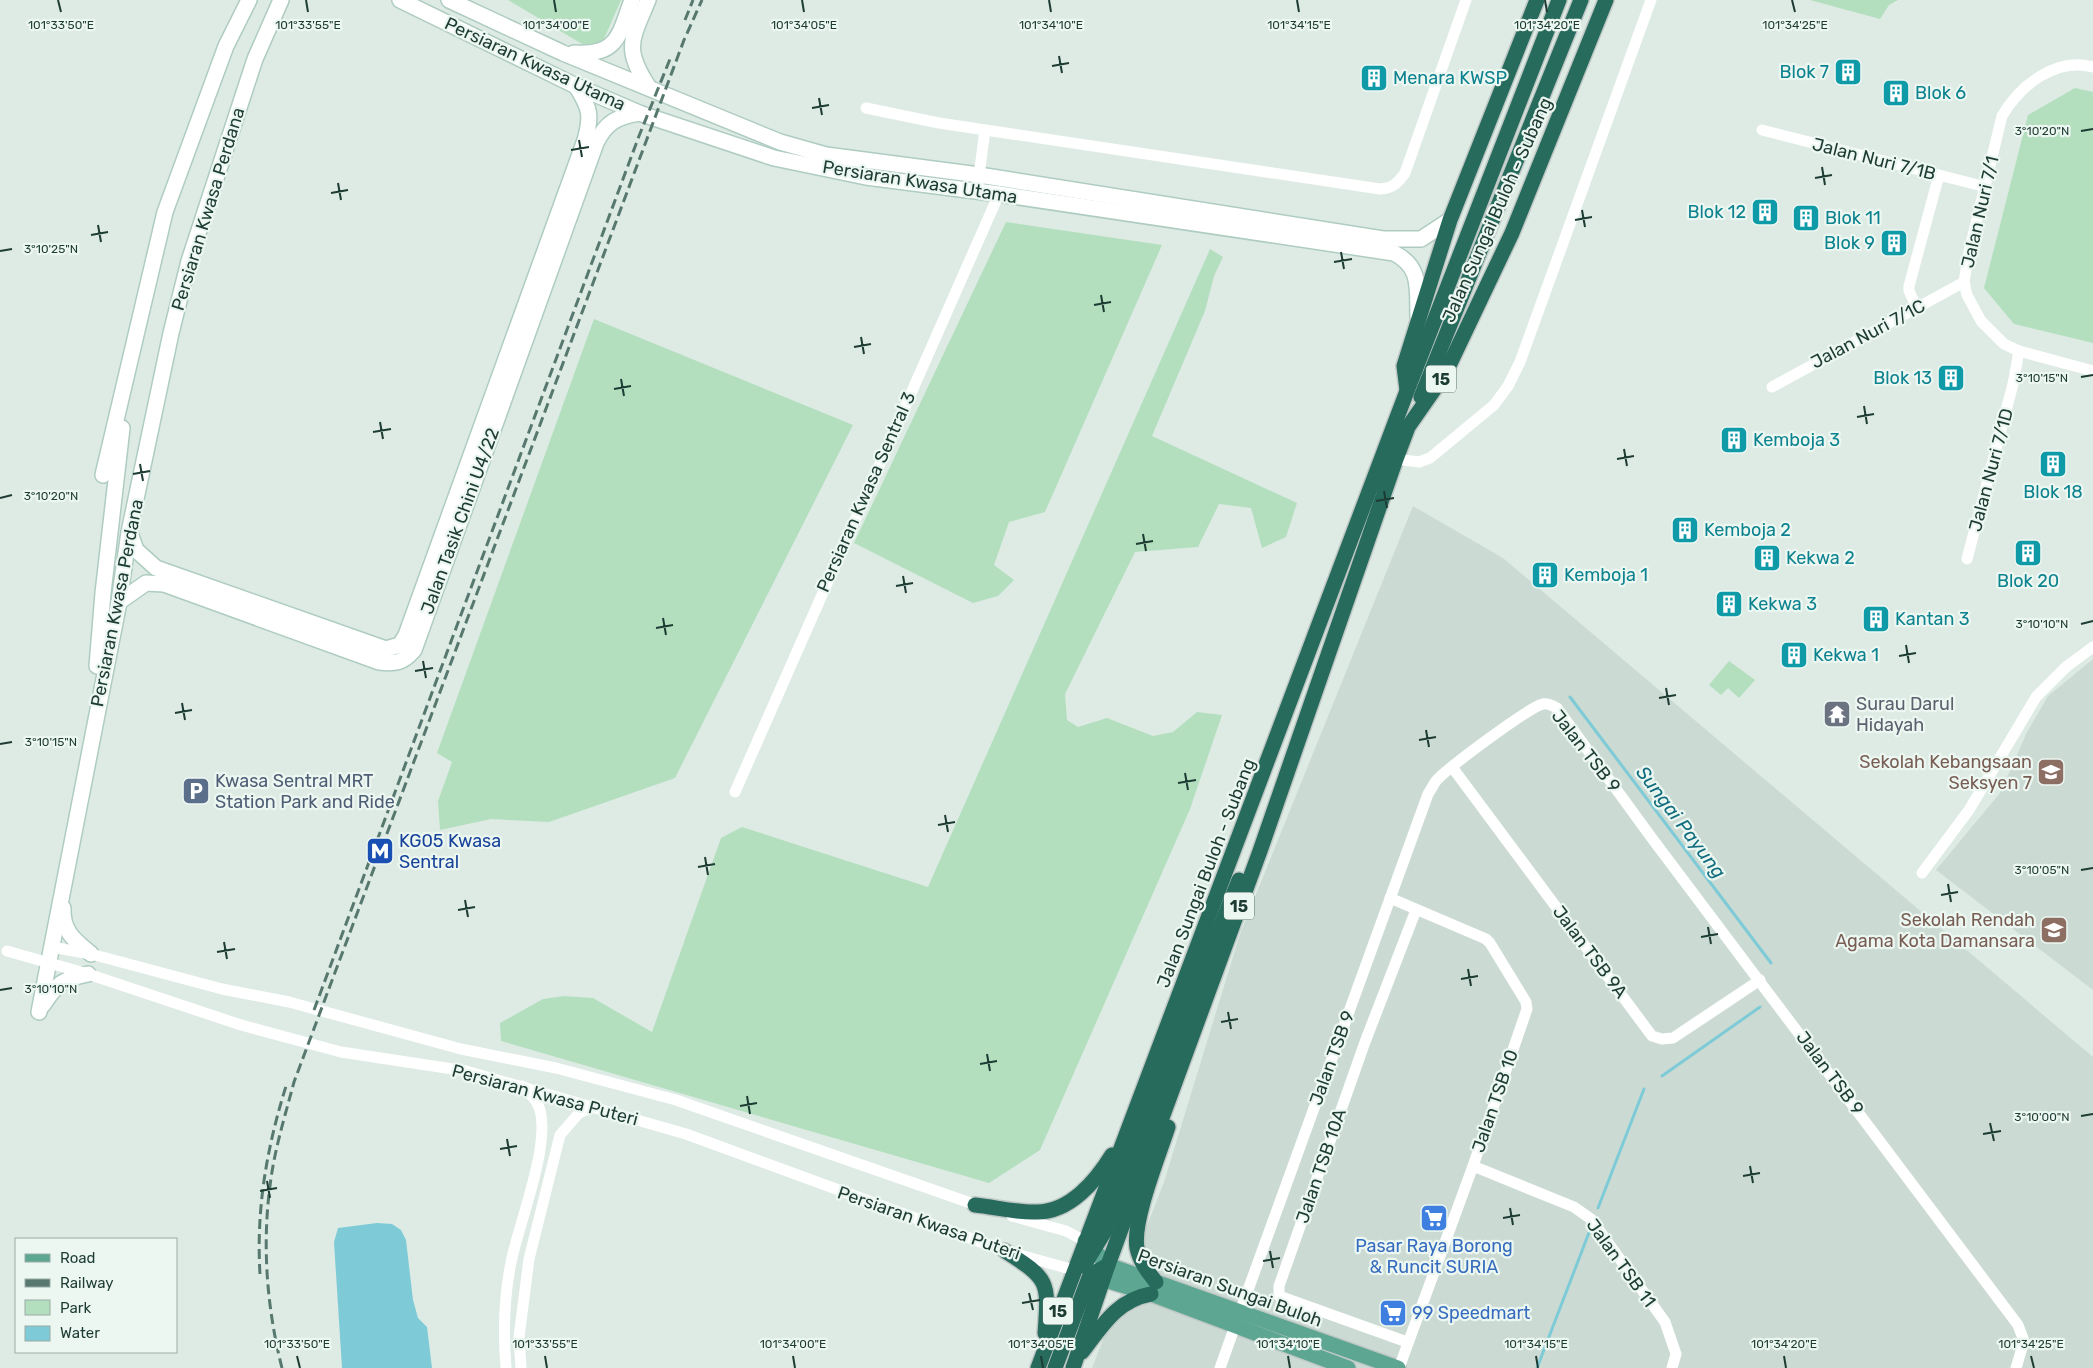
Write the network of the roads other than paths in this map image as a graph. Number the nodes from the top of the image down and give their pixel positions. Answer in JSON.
{"nodes":[{"id":1,"x":238,"y":0,"type":"edge"},
{"id":2,"x":249,"y":0,"type":"edge"},
{"id":3,"x":400,"y":0,"type":"edge"},
{"id":4,"x":449,"y":0,"type":"edge"},
{"id":5,"x":632,"y":0,"type":"edge"},
{"id":6,"x":648,"y":0,"type":"edge"},
{"id":7,"x":1466,"y":0,"type":"edge"},
{"id":8,"x":1536,"y":0,"type":"edge"},
{"id":9,"x":1559,"y":0,"type":"edge"},
{"id":10,"x":1581,"y":0,"type":"edge"},
{"id":11,"x":1606,"y":0,"type":"edge"},
{"id":12,"x":1651,"y":0,"type":"edge"},
{"id":13,"x":280,"y":2,"type":"edge"},
{"id":14,"x":226,"y":46,"type":"junction"},
{"id":15,"x":563,"y":53,"type":"junction"},
{"id":16,"x":2093,"y":67,"type":"edge"},
{"id":17,"x":576,"y":86,"type":"junction"},
{"id":18,"x":648,"y":86,"type":"junction"},
{"id":19,"x":866,"y":108,"type":"dead end"},
{"id":20,"x":639,"y":112,"type":"junction"},
{"id":21,"x":985,"y":130,"type":"junction"},
{"id":22,"x":1762,"y":130,"type":"dead end"},
{"id":23,"x":979,"y":175,"type":"junction"},
{"id":24,"x":1939,"y":175,"type":"junction"},
{"id":25,"x":1986,"y":187,"type":"junction"},
{"id":26,"x":976,"y":191,"type":"junction"},
{"id":27,"x":999,"y":194,"type":"junction"},
{"id":28,"x":1450,"y":220,"type":"junction"},
{"id":29,"x":1964,"y":282,"type":"junction"},
{"id":30,"x":1917,"y":308,"type":"junction"},
{"id":31,"x":1418,"y":317,"type":"junction"},
{"id":32,"x":2019,"y":351,"type":"junction"},
{"id":33,"x":2093,"y":372,"type":"edge"},
{"id":34,"x":1772,"y":387,"type":"dead end"},
{"id":35,"x":123,"y":390,"type":"junction"},
{"id":36,"x":1407,"y":392,"type":"junction"},
{"id":37,"x":1408,"y":427,"type":"junction"},
{"id":38,"x":1396,"y":459,"type":"junction"},
{"id":39,"x":104,"y":476,"type":"dead end"},
{"id":40,"x":129,"y":532,"type":"junction"},
{"id":41,"x":1967,"y":559,"type":"dead end"},
{"id":42,"x":118,"y":602,"type":"junction"},
{"id":43,"x":400,"y":645,"type":"junction"},
{"id":44,"x":2093,"y":647,"type":"edge"},
{"id":45,"x":406,"y":660,"type":"junction"},
{"id":46,"x":92,"y":730,"type":"junction"},
{"id":47,"x":1290,"y":762,"type":"junction"},
{"id":48,"x":1452,"y":767,"type":"junction"},
{"id":49,"x":735,"y":792,"type":"dead end"},
{"id":50,"x":1922,"y":873,"type":"dead end"},
{"id":51,"x":64,"y":876,"type":"junction"},
{"id":52,"x":1390,"y":898,"type":"junction"},
{"id":53,"x":1416,"y":910,"type":"junction"},
{"id":54,"x":51,"y":947,"type":"junction"},
{"id":55,"x":7,"y":951,"type":"dead end"},
{"id":56,"x":91,"y":954,"type":"junction"},
{"id":57,"x":48,"y":962,"type":"junction"},
{"id":58,"x":88,"y":974,"type":"junction"},
{"id":59,"x":1760,"y":980,"type":"junction"},
{"id":60,"x":1186,"y":1049,"type":"junction"},
{"id":61,"x":522,"y":1086,"type":"junction"},
{"id":62,"x":594,"y":1107,"type":"junction"},
{"id":63,"x":1127,"y":1132,"type":"junction"},
{"id":64,"x":1473,"y":1166,"type":"junction"},
{"id":65,"x":975,"y":1205,"type":"junction"},
{"id":66,"x":1089,"y":1246,"type":"junction"},
{"id":67,"x":1005,"y":1250,"type":"junction"},
{"id":68,"x":1074,"y":1270,"type":"junction"},
{"id":69,"x":1100,"y":1273,"type":"junction"},
{"id":70,"x":1154,"y":1288,"type":"junction"},
{"id":71,"x":1237,"y":1319,"type":"junction"},
{"id":72,"x":1407,"y":1342,"type":"junction"},
{"id":73,"x":1043,"y":1352,"type":"junction"},
{"id":74,"x":1074,"y":1365,"type":"edge"},
{"id":75,"x":506,"y":1368,"type":"edge"},
{"id":76,"x":521,"y":1368,"type":"edge"},
{"id":77,"x":1038,"y":1368,"type":"edge"},
{"id":78,"x":1055,"y":1368,"type":"edge"},
{"id":79,"x":1220,"y":1368,"type":"edge"},
{"id":80,"x":1348,"y":1368,"type":"edge"},
{"id":81,"x":1398,"y":1368,"type":"edge"},
{"id":82,"x":1672,"y":1368,"type":"edge"},
{"id":83,"x":2016,"y":1368,"type":"edge"}],
"edges":[{"from":1,"to":14,"type":"street"},
{"from":2,"to":14,"type":"street","name":"Persiaran Kwasa Perdana"},
{"from":3,"to":17,"type":"street","name":"Persiaran Kwasa Utama"},
{"from":4,"to":15,"type":"street","name":"Persiaran Kwasa Utama"},
{"from":5,"to":15,"type":"street"},
{"from":6,"to":18,"type":"street"},
{"from":7,"to":21,"type":"street"},
{"from":8,"to":28,"type":"highway","name":"Jalan Sungai Buloh - Subang","number":"15"},
{"from":9,"to":36,"type":"highway","name":"Jalan Sungai Buloh - Subang"},
{"from":10,"to":37,"type":"highway","name":"Jalan Sungai Buloh - Subang"},
{"from":11,"to":37,"type":"highway","name":"Jalan Sungai Buloh - Subang","number":"15"},
{"from":12,"to":38,"type":"street"},
{"from":13,"to":40,"type":"street","name":"Persiaran Kwasa Perdana"},
{"from":14,"to":35,"type":"street","name":"Persiaran Kwasa Perdana"},
{"from":15,"to":18,"type":"street","name":"Persiaran Kwasa Utama"},
{"from":16,"to":25,"type":"street","name":"Jalan Nuri 7/1"},
{"from":17,"to":20,"type":"street","name":"Persiaran Kwasa Utama"},
{"from":17,"to":43,"type":"street","name":"Jalan Tasik Chini U4/22"},
{"from":18,"to":23,"type":"street","name":"Persiaran Kwasa Utama"},
{"from":19,"to":21,"type":"street"},
{"from":20,"to":26,"type":"street","name":"Persiaran Kwasa Utama"},
{"from":20,"to":45,"type":"street","name":"Jalan Tasik Chini U4/22"},
{"from":21,"to":23,"type":"street"},
{"from":22,"to":24,"type":"street","name":"Jalan Nuri 7/1B"},
{"from":23,"to":26,"type":"street"},
{"from":23,"to":28,"type":"street","name":"Persiaran Kwasa Utama"},
{"from":24,"to":25,"type":"street","name":"Jalan Nuri 7/1B"},
{"from":24,"to":30,"type":"street"},
{"from":25,"to":29,"type":"street","name":"Jalan Nuri 7/1"},
{"from":26,"to":27,"type":"street","name":"Persiaran Kwasa Utama"},
{"from":27,"to":31,"type":"street","name":"Persiaran Kwasa Utama"},
{"from":27,"to":49,"type":"street","name":"Persiaran Kwasa Sentral 3"},
{"from":28,"to":31,"type":"highway","name":"Jalan Sungai Buloh - Subang","number":"15"},
{"from":29,"to":30,"type":"street","name":"Jalan Nuri 7/1C"},
{"from":29,"to":32,"type":"street","name":"Jalan Nuri 7/1"},
{"from":30,"to":34,"type":"street","name":"Jalan Nuri 7/1C"},
{"from":31,"to":36,"type":"highway","name":"Jalan Sungai Buloh - Subang","number":"15"},
{"from":32,"to":33,"type":"street","name":"Jalan Nuri 7/1"},
{"from":32,"to":41,"type":"street","name":"Jalan Nuri 7/1D"},
{"from":35,"to":39,"type":"street","name":"Persiaran Kwasa Perdana"},
{"from":35,"to":46,"type":"street"},
{"from":36,"to":63,"type":"highway","name":"Jalan Sungai Buloh - Subang","number":"15"},
{"from":37,"to":38,"type":"highway","name":"Jalan Sungai Buloh - Subang","number":"15"},
{"from":38,"to":47,"type":"highway","name":"Jalan Sungai Buloh - Subang","number":"15"},
{"from":40,"to":42,"type":"street","name":"Persiaran Kwasa Perdana"},
{"from":40,"to":43,"type":"street"},
{"from":42,"to":45,"type":"street"},
{"from":42,"to":46,"type":"street","name":"Persiaran Kwasa Perdana"},
{"from":43,"to":45,"type":"street"},
{"from":44,"to":50,"type":"street"},
{"from":46,"to":51,"type":"street","name":"Persiaran Kwasa Perdana"},
{"from":47,"to":60,"type":"highway","name":"Jalan Sungai Buloh - Subang","number":"15"},
{"from":47,"to":66,"type":"highway"},
{"from":48,"to":52,"type":"street","name":"Jalan TSB 9"},
{"from":48,"to":59,"type":"street","name":"Jalan TSB 9A"},
{"from":48,"to":59,"type":"street","name":"Jalan TSB 9"},
{"from":51,"to":54,"type":"street","name":"Persiaran Kwasa Perdana"},
{"from":51,"to":56,"type":"street"},
{"from":52,"to":53,"type":"street","name":"Jalan TSB 10"},
{"from":52,"to":71,"type":"street","name":"Jalan TSB 9"},
{"from":53,"to":64,"type":"street","name":"Jalan TSB 10"},
{"from":53,"to":72,"type":"street","name":"Jalan TSB 10A"},
{"from":54,"to":56,"type":"street","name":"Persiaran Kwasa Puteri"},
{"from":54,"to":57,"type":"street","name":"Persiaran Kwasa Perdana"},
{"from":55,"to":57,"type":"street","name":"Persiaran Kwasa Puteri"},
{"from":56,"to":65,"type":"street","name":"Persiaran Kwasa Puteri"},
{"from":57,"to":58,"type":"street","name":"Persiaran Kwasa Puteri"},
{"from":57,"to":58,"type":"street","name":"Persiaran Kwasa Perdana"},
{"from":58,"to":61,"type":"street","name":"Persiaran Kwasa Puteri"},
{"from":59,"to":83,"type":"street","name":"Jalan TSB 9"},
{"from":60,"to":69,"type":"highway","name":"Jalan Sungai Buloh - Subang","number":"15"},
{"from":60,"to":70,"type":"highway"},
{"from":61,"to":62,"type":"street","name":"Persiaran Kwasa Puteri"},
{"from":61,"to":75,"type":"street"},
{"from":62,"to":67,"type":"street","name":"Persiaran Kwasa Puteri"},
{"from":62,"to":76,"type":"street"},
{"from":63,"to":65,"type":"highway"},
{"from":63,"to":66,"type":"highway","name":"Jalan Sungai Buloh - Subang","number":"15"},
{"from":64,"to":72,"type":"street","name":"Jalan TSB 10"},
{"from":64,"to":82,"type":"street","name":"Jalan TSB 11"},
{"from":65,"to":66,"type":"street","name":"Persiaran Kwasa Puteri"},
{"from":66,"to":68,"type":"highway"},
{"from":66,"to":69,"type":"main road","name":"Persiaran Sungai Buloh"},
{"from":67,"to":68,"type":"street","name":"Persiaran Kwasa Puteri"},
{"from":67,"to":73,"type":"highway"},
{"from":68,"to":69,"type":"main road","name":"Persiaran Sungai Buloh"},
{"from":68,"to":73,"type":"highway","number":"15"},
{"from":69,"to":70,"type":"main road","name":"Persiaran Sungai Buloh"},
{"from":69,"to":74,"type":"highway","name":"Jalan Sungai Buloh - Subang","number":"15"},
{"from":69,"to":78,"type":"highway"},
{"from":70,"to":71,"type":"main road","name":"Persiaran Sungai Buloh"},
{"from":70,"to":74,"type":"highway"},
{"from":71,"to":79,"type":"street","name":"Jalan TSB 9"},
{"from":71,"to":80,"type":"main road","name":"Persiaran Sungai Buloh"},
{"from":71,"to":81,"type":"main road","name":"Persiaran Sungai Buloh"},
{"from":72,"to":81,"type":"street","name":"Jalan TSB 10"},
{"from":73,"to":77,"type":"highway","number":"15"}]}
